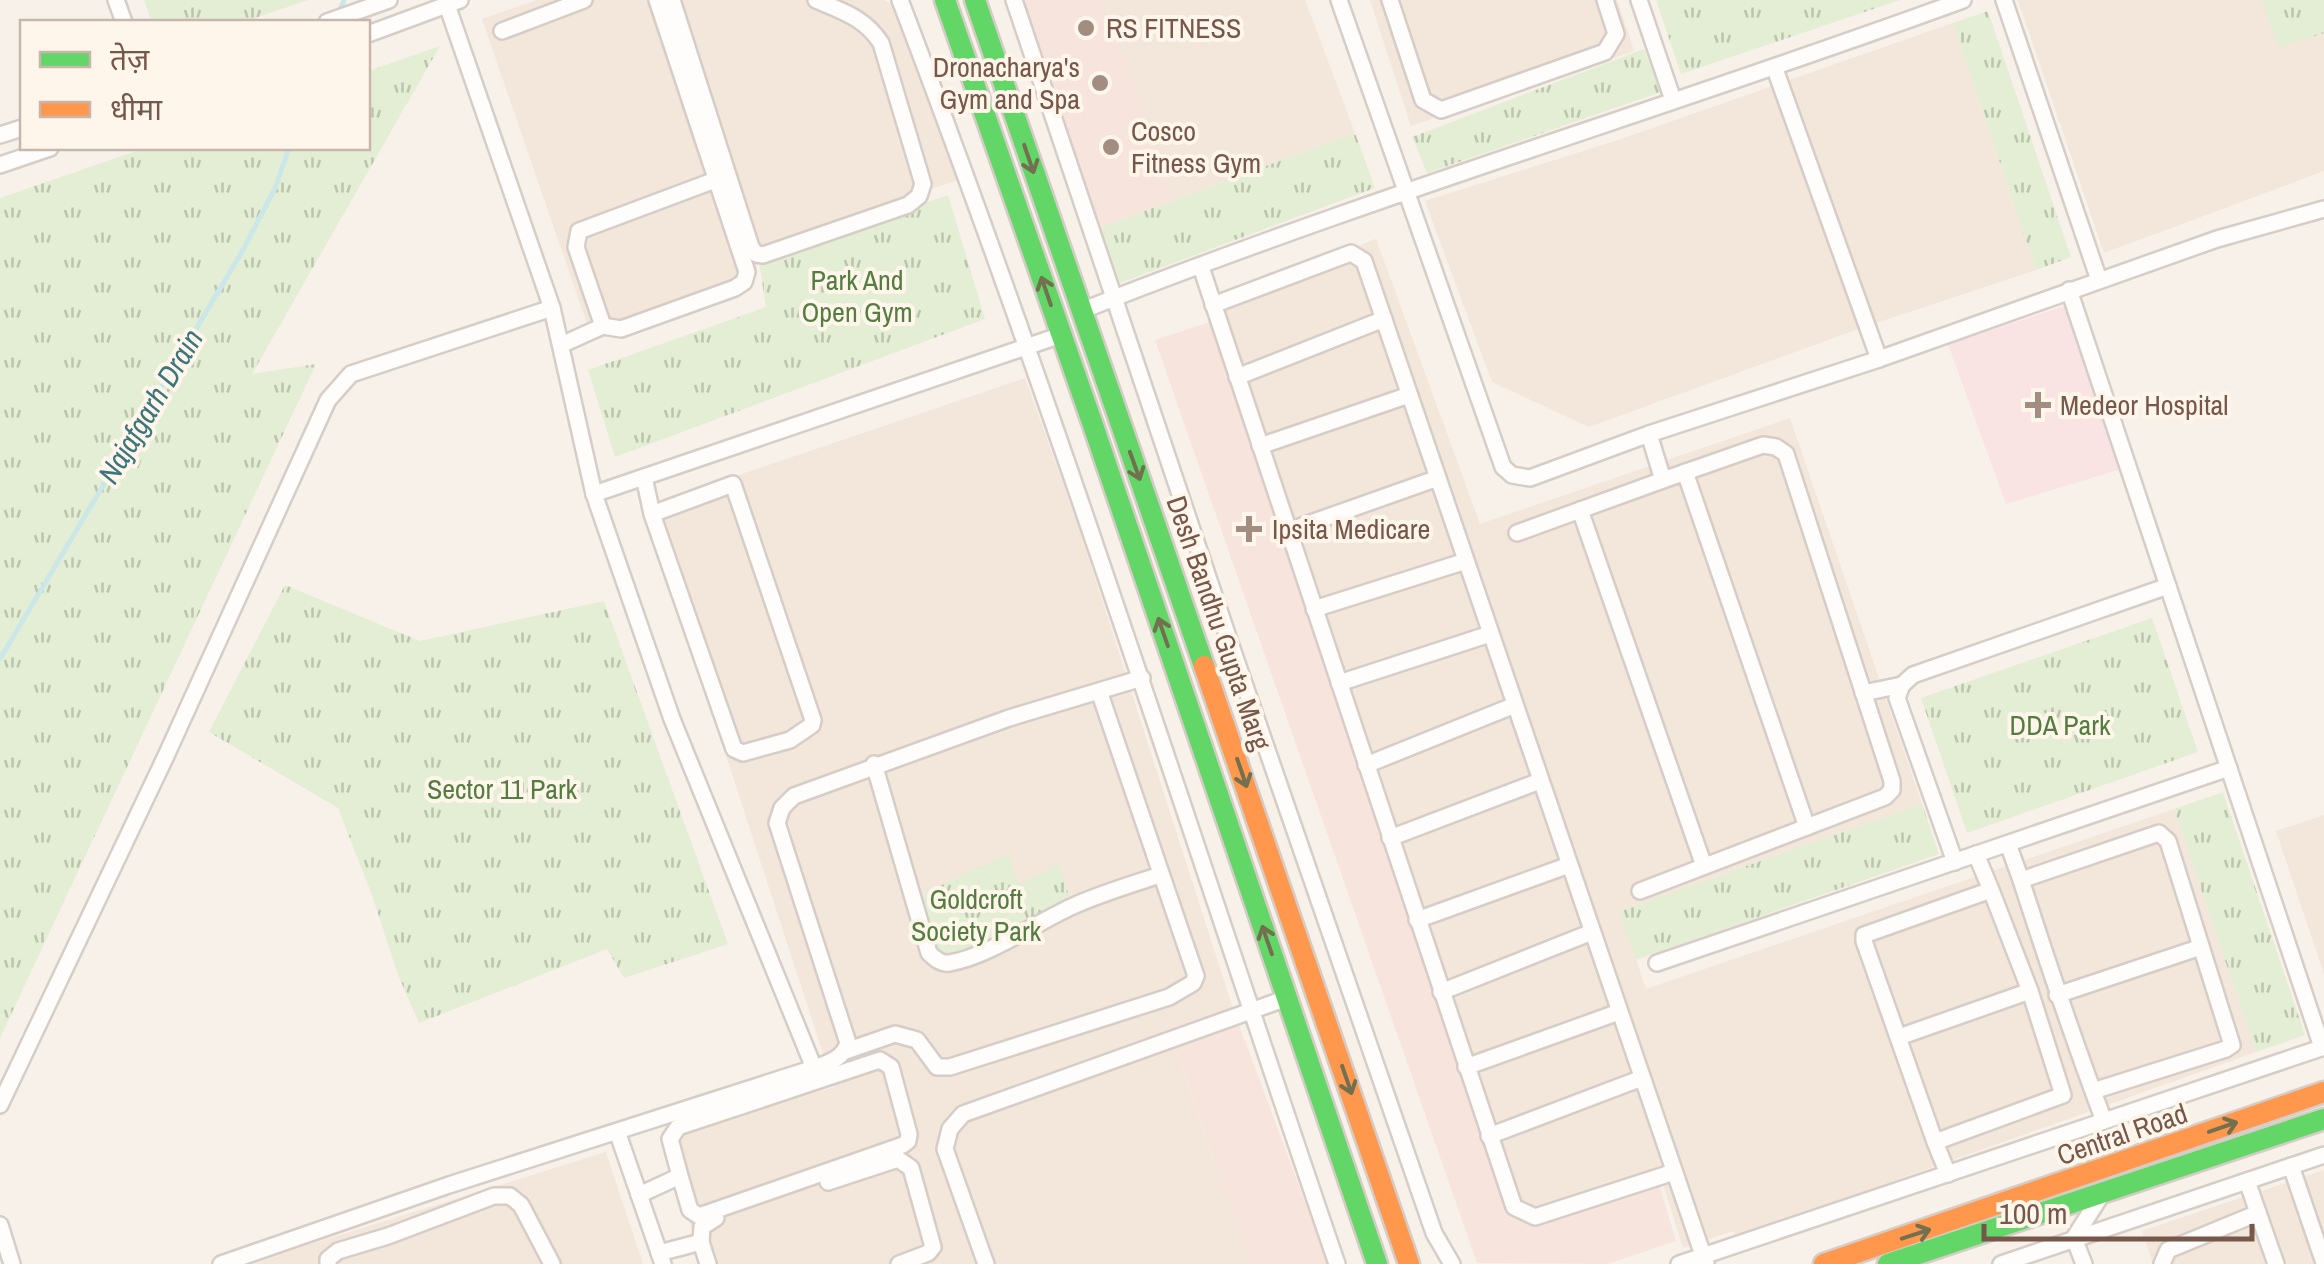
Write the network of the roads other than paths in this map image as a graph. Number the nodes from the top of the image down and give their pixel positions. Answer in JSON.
{"nodes":[{"id":1,"x":389,"y":0,"type":"edge"},
{"id":2,"x":584,"y":0,"type":"edge"},
{"id":3,"x":657,"y":0,"type":"edge"},
{"id":4,"x":672,"y":0,"type":"edge"},
{"id":5,"x":816,"y":0,"type":"edge"},
{"id":6,"x":900,"y":0,"type":"edge"},
{"id":7,"x":944,"y":0,"type":"edge"},
{"id":8,"x":975,"y":0,"type":"edge"},
{"id":9,"x":1014,"y":0,"type":"edge"},
{"id":10,"x":1339,"y":0,"type":"edge"},
{"id":11,"x":1390,"y":0,"type":"edge"},
{"id":12,"x":1606,"y":0,"type":"edge"},
{"id":13,"x":1638,"y":0,"type":"edge"},
{"id":14,"x":1963,"y":0,"type":"edge"},
{"id":15,"x":2004,"y":0,"type":"edge"},
{"id":16,"x":454,"y":2,"type":"edge"},
{"id":17,"x":333,"y":20,"type":"edge"},
{"id":18,"x":502,"y":32,"type":"dead end"},
{"id":19,"x":370,"y":33,"type":"edge"},
{"id":20,"x":1775,"y":69,"type":"junction"},
{"id":21,"x":1673,"y":100,"type":"junction"},
{"id":22,"x":44,"y":150,"type":"edge"},
{"id":23,"x":0,"y":164,"type":"edge"},
{"id":24,"x":718,"y":179,"type":"junction"},
{"id":25,"x":1406,"y":193,"type":"junction"},
{"id":26,"x":2324,"y":209,"type":"edge"},
{"id":27,"x":1201,"y":267,"type":"junction"},
{"id":28,"x":2099,"y":280,"type":"junction"},
{"id":29,"x":2069,"y":290,"type":"junction"},
{"id":30,"x":1114,"y":298,"type":"junction"},
{"id":31,"x":1213,"y":304,"type":"junction"},
{"id":32,"x":552,"y":308,"type":"junction"},
{"id":33,"x":1081,"y":311,"type":"junction"},
{"id":34,"x":1384,"y":319,"type":"junction"},
{"id":35,"x":604,"y":326,"type":"junction"},
{"id":36,"x":1061,"y":335,"type":"junction"},
{"id":37,"x":561,"y":344,"type":"junction"},
{"id":38,"x":1028,"y":346,"type":"junction"},
{"id":39,"x":1879,"y":359,"type":"junction"},
{"id":40,"x":1238,"y":377,"type":"junction"},
{"id":41,"x":1409,"y":395,"type":"junction"},
{"id":42,"x":1650,"y":434,"type":"junction"},
{"id":43,"x":1260,"y":446,"type":"junction"},
{"id":44,"x":1685,"y":472,"type":"junction"},
{"id":45,"x":644,"y":477,"type":"junction"},
{"id":46,"x":1438,"y":478,"type":"junction"},
{"id":47,"x":1664,"y":480,"type":"junction"},
{"id":48,"x":594,"y":494,"type":"junction"},
{"id":49,"x":1580,"y":510,"type":"junction"},
{"id":50,"x":652,"y":514,"type":"junction"},
{"id":51,"x":1288,"y":530,"type":"junction"},
{"id":52,"x":1518,"y":533,"type":"dead end"},
{"id":53,"x":1466,"y":560,"type":"junction"},
{"id":54,"x":2168,"y":586,"type":"junction"},
{"id":55,"x":1314,"y":609,"type":"junction"},
{"id":56,"x":1490,"y":634,"type":"junction"},
{"id":57,"x":1142,"y":678,"type":"junction"},
{"id":58,"x":1339,"y":683,"type":"junction"},
{"id":59,"x":1902,"y":685,"type":"junction"},
{"id":60,"x":1099,"y":691,"type":"junction"},
{"id":61,"x":1863,"y":693,"type":"junction"},
{"id":62,"x":1515,"y":706,"type":"junction"},
{"id":63,"x":874,"y":764,"type":"junction"},
{"id":64,"x":1366,"y":765,"type":"junction"},
{"id":65,"x":2229,"y":768,"type":"junction"},
{"id":66,"x":1540,"y":781,"type":"junction"},
{"id":67,"x":1807,"y":826,"type":"junction"},
{"id":68,"x":1390,"y":838,"type":"junction"},
{"id":69,"x":2008,"y":844,"type":"junction"},
{"id":70,"x":1976,"y":854,"type":"junction"},
{"id":71,"x":1955,"y":862,"type":"junction"},
{"id":72,"x":1570,"y":865,"type":"junction"},
{"id":73,"x":1704,"y":866,"type":"junction"},
{"id":74,"x":1160,"y":876,"type":"junction"},
{"id":75,"x":2022,"y":880,"type":"junction"},
{"id":76,"x":1991,"y":890,"type":"junction"},
{"id":77,"x":1640,"y":891,"type":"dead end"},
{"id":78,"x":1417,"y":920,"type":"junction"},
{"id":79,"x":1592,"y":932,"type":"junction"},
{"id":80,"x":2201,"y":947,"type":"junction"},
{"id":81,"x":1658,"y":963,"type":"dead end"},
{"id":82,"x":1441,"y":992,"type":"junction"},
{"id":83,"x":2030,"y":992,"type":"junction"},
{"id":84,"x":2058,"y":995,"type":"junction"},
{"id":85,"x":1287,"y":998,"type":"junction"},
{"id":86,"x":1251,"y":1012,"type":"junction"},
{"id":87,"x":1619,"y":1012,"type":"junction"},
{"id":88,"x":1899,"y":1037,"type":"junction"},
{"id":89,"x":2323,"y":1047,"type":"edge"},
{"id":90,"x":846,"y":1052,"type":"junction"},
{"id":91,"x":814,"y":1068,"type":"junction"},
{"id":92,"x":1466,"y":1068,"type":"junction"},
{"id":93,"x":1642,"y":1078,"type":"junction"},
{"id":94,"x":2093,"y":1091,"type":"junction"},
{"id":95,"x":2324,"y":1092,"type":"edge"},
{"id":96,"x":0,"y":1105,"type":"edge"},
{"id":97,"x":2324,"y":1119,"type":"edge"},
{"id":98,"x":2104,"y":1121,"type":"junction"},
{"id":99,"x":618,"y":1134,"type":"junction"},
{"id":100,"x":1488,"y":1136,"type":"junction"},
{"id":101,"x":1935,"y":1142,"type":"junction"},
{"id":102,"x":2324,"y":1156,"type":"edge"},
{"id":103,"x":2290,"y":1166,"type":"junction"},
{"id":104,"x":1674,"y":1172,"type":"junction"},
{"id":105,"x":1948,"y":1174,"type":"junction"},
{"id":106,"x":680,"y":1176,"type":"junction"},
{"id":107,"x":2247,"y":1181,"type":"junction"},
{"id":108,"x":2104,"y":1192,"type":"junction"},
{"id":109,"x":639,"y":1195,"type":"junction"},
{"id":110,"x":2258,"y":1213,"type":"junction"},
{"id":111,"x":0,"y":1225,"type":"edge"},
{"id":112,"x":2074,"y":1238,"type":"junction"},
{"id":113,"x":701,"y":1242,"type":"junction"},
{"id":114,"x":661,"y":1259,"type":"edge"},
{"id":115,"x":1704,"y":1260,"type":"edge"},
{"id":116,"x":1376,"y":1263,"type":"edge"},
{"id":117,"x":2324,"y":1263,"type":"edge"},
{"id":118,"x":12,"y":1264,"type":"edge"},
{"id":119,"x":221,"y":1264,"type":"edge"},
{"id":120,"x":328,"y":1264,"type":"edge"},
{"id":121,"x":552,"y":1264,"type":"edge"},
{"id":122,"x":708,"y":1264,"type":"edge"},
{"id":123,"x":899,"y":1264,"type":"edge"},
{"id":124,"x":986,"y":1264,"type":"edge"},
{"id":125,"x":1338,"y":1264,"type":"edge"},
{"id":126,"x":1409,"y":1264,"type":"edge"},
{"id":127,"x":1452,"y":1264,"type":"edge"},
{"id":128,"x":1679,"y":1264,"type":"edge"},
{"id":129,"x":1824,"y":1264,"type":"edge"},
{"id":130,"x":1888,"y":1264,"type":"edge"},
{"id":131,"x":2001,"y":1264,"type":"edge"},
{"id":132,"x":2084,"y":1264,"type":"edge"},
{"id":133,"x":2162,"y":1264,"type":"edge"},
{"id":134,"x":2276,"y":1264,"type":"edge"}],
"edges":[{"from":1,"to":17,"type":"street"},
{"from":2,"to":18,"type":"street"},
{"from":3,"to":24,"type":"street"},
{"from":4,"to":5,"type":"street"},
{"from":6,"to":38,"type":"street"},
{"from":36,"to":7,"type":"street","name":"Desh Bandhu Gupta Marg","one_way":true},
{"from":8,"to":33,"type":"street","name":"Desh Bandhu Gupta Marg","one_way":true},
{"from":9,"to":30,"type":"street"},
{"from":10,"to":25,"type":"street"},
{"from":11,"to":12,"type":"street"},
{"from":13,"to":21,"type":"street"},
{"from":14,"to":20,"type":"street"},
{"from":15,"to":28,"type":"street"},
{"from":16,"to":19,"type":"street"},
{"from":16,"to":32,"type":"street"},
{"from":20,"to":21,"type":"street"},
{"from":20,"to":39,"type":"street"},
{"from":21,"to":25,"type":"street"},
{"from":22,"to":23,"type":"street"},
{"from":24,"to":35,"type":"street"},
{"from":24,"to":35,"type":"street"},
{"from":25,"to":27,"type":"street"},
{"from":25,"to":42,"type":"street"},
{"from":26,"to":28,"type":"street"},
{"from":27,"to":30,"type":"street"},
{"from":27,"to":31,"type":"street"},
{"from":28,"to":29,"type":"street"},
{"from":29,"to":39,"type":"street"},
{"from":29,"to":54,"type":"street"},
{"from":30,"to":33,"type":"street"},
{"from":30,"to":127,"type":"street"},
{"from":31,"to":34,"type":"street"},
{"from":31,"to":40,"type":"street"},
{"from":32,"to":37,"type":"street"},
{"from":32,"to":96,"type":"street"},
{"from":33,"to":126,"type":"street","name":"Desh Bandhu Gupta Marg","one_way":true},
{"from":34,"to":40,"type":"street"},
{"from":34,"to":41,"type":"street"},
{"from":35,"to":37,"type":"street"},
{"from":36,"to":38,"type":"street"},
{"from":85,"to":36,"type":"street","name":"Desh Bandhu Gupta Marg","one_way":true},
{"from":37,"to":48,"type":"street"},
{"from":38,"to":45,"type":"street"},
{"from":38,"to":57,"type":"street"},
{"from":39,"to":42,"type":"street"},
{"from":40,"to":43,"type":"street"},
{"from":41,"to":43,"type":"street"},
{"from":41,"to":46,"type":"street"},
{"from":42,"to":47,"type":"street"},
{"from":43,"to":51,"type":"street"},
{"from":44,"to":47,"type":"street"},
{"from":44,"to":61,"type":"street"},
{"from":44,"to":67,"type":"street"},
{"from":45,"to":48,"type":"street"},
{"from":45,"to":50,"type":"street"},
{"from":46,"to":51,"type":"street"},
{"from":46,"to":53,"type":"street"},
{"from":47,"to":49,"type":"street"},
{"from":48,"to":91,"type":"street"},
{"from":49,"to":52,"type":"street"},
{"from":49,"to":73,"type":"street"},
{"from":50,"to":50,"type":"street"},
{"from":51,"to":55,"type":"street"},
{"from":53,"to":55,"type":"street"},
{"from":53,"to":56,"type":"street"},
{"from":54,"to":59,"type":"street"},
{"from":54,"to":65,"type":"street"},
{"from":55,"to":58,"type":"street"},
{"from":56,"to":58,"type":"street"},
{"from":56,"to":62,"type":"street"},
{"from":57,"to":60,"type":"street"},
{"from":57,"to":86,"type":"street"},
{"from":58,"to":64,"type":"street"},
{"from":59,"to":61,"type":"street"},
{"from":59,"to":71,"type":"street"},
{"from":60,"to":63,"type":"street"},
{"from":60,"to":74,"type":"street"},
{"from":61,"to":67,"type":"street"},
{"from":62,"to":64,"type":"street"},
{"from":62,"to":66,"type":"street"},
{"from":63,"to":74,"type":"street"},
{"from":63,"to":90,"type":"street"},
{"from":64,"to":68,"type":"street"},
{"from":65,"to":69,"type":"street"},
{"from":65,"to":89,"type":"street"},
{"from":66,"to":68,"type":"street"},
{"from":66,"to":72,"type":"street"},
{"from":67,"to":73,"type":"street"},
{"from":68,"to":78,"type":"street"},
{"from":69,"to":70,"type":"street"},
{"from":69,"to":75,"type":"street"},
{"from":70,"to":71,"type":"street"},
{"from":70,"to":76,"type":"street"},
{"from":71,"to":81,"type":"street"},
{"from":72,"to":78,"type":"street"},
{"from":72,"to":79,"type":"street"},
{"from":73,"to":77,"type":"street"},
{"from":74,"to":90,"type":"street"},
{"from":75,"to":80,"type":"street"},
{"from":75,"to":84,"type":"street"},
{"from":76,"to":83,"type":"street"},
{"from":76,"to":88,"type":"street"},
{"from":78,"to":82,"type":"street"},
{"from":79,"to":82,"type":"street"},
{"from":79,"to":87,"type":"street"},
{"from":80,"to":84,"type":"street"},
{"from":80,"to":94,"type":"street"},
{"from":82,"to":92,"type":"street"},
{"from":83,"to":88,"type":"street"},
{"from":83,"to":101,"type":"street"},
{"from":84,"to":94,"type":"street"},
{"from":85,"to":86,"type":"street"},
{"from":85,"to":116,"type":"street","name":"Desh Bandhu Gupta Marg"},
{"from":86,"to":124,"type":"street"},
{"from":86,"to":125,"type":"street"},
{"from":87,"to":92,"type":"street"},
{"from":87,"to":93,"type":"street"},
{"from":88,"to":101,"type":"street"},
{"from":89,"to":98,"type":"street"},
{"from":90,"to":91,"type":"street"},
{"from":91,"to":99,"type":"street"},
{"from":92,"to":100,"type":"street"},
{"from":93,"to":100,"type":"street"},
{"from":93,"to":104,"type":"street"},
{"from":94,"to":98,"type":"street"},
{"from":129,"to":95,"type":"street","name":"Central Road","one_way":true},
{"from":97,"to":108,"type":"street","name":"Central Road"},
{"from":98,"to":105,"type":"street"},
{"from":99,"to":109,"type":"street"},
{"from":99,"to":119,"type":"street"},
{"from":100,"to":104,"type":"street"},
{"from":101,"to":105,"type":"street"},
{"from":102,"to":103,"type":"street"},
{"from":103,"to":107,"type":"street"},
{"from":103,"to":117,"type":"street"},
{"from":104,"to":115,"type":"street"},
{"from":105,"to":115,"type":"street"},
{"from":106,"to":106,"type":"street"},
{"from":106,"to":109,"type":"street"},
{"from":107,"to":110,"type":"street"},
{"from":107,"to":112,"type":"street"},
{"from":108,"to":112,"type":"street"},
{"from":108,"to":130,"type":"street","name":"Central Road"},
{"from":109,"to":114,"type":"street"},
{"from":110,"to":133,"type":"street"},
{"from":110,"to":134,"type":"street"},
{"from":111,"to":118,"type":"street"},
{"from":112,"to":131,"type":"street"},
{"from":112,"to":132,"type":"street"},
{"from":113,"to":114,"type":"street"},
{"from":113,"to":122,"type":"street"},
{"from":113,"to":123,"type":"street"},
{"from":115,"to":128,"type":"street"},
{"from":120,"to":121,"type":"street"}]}
